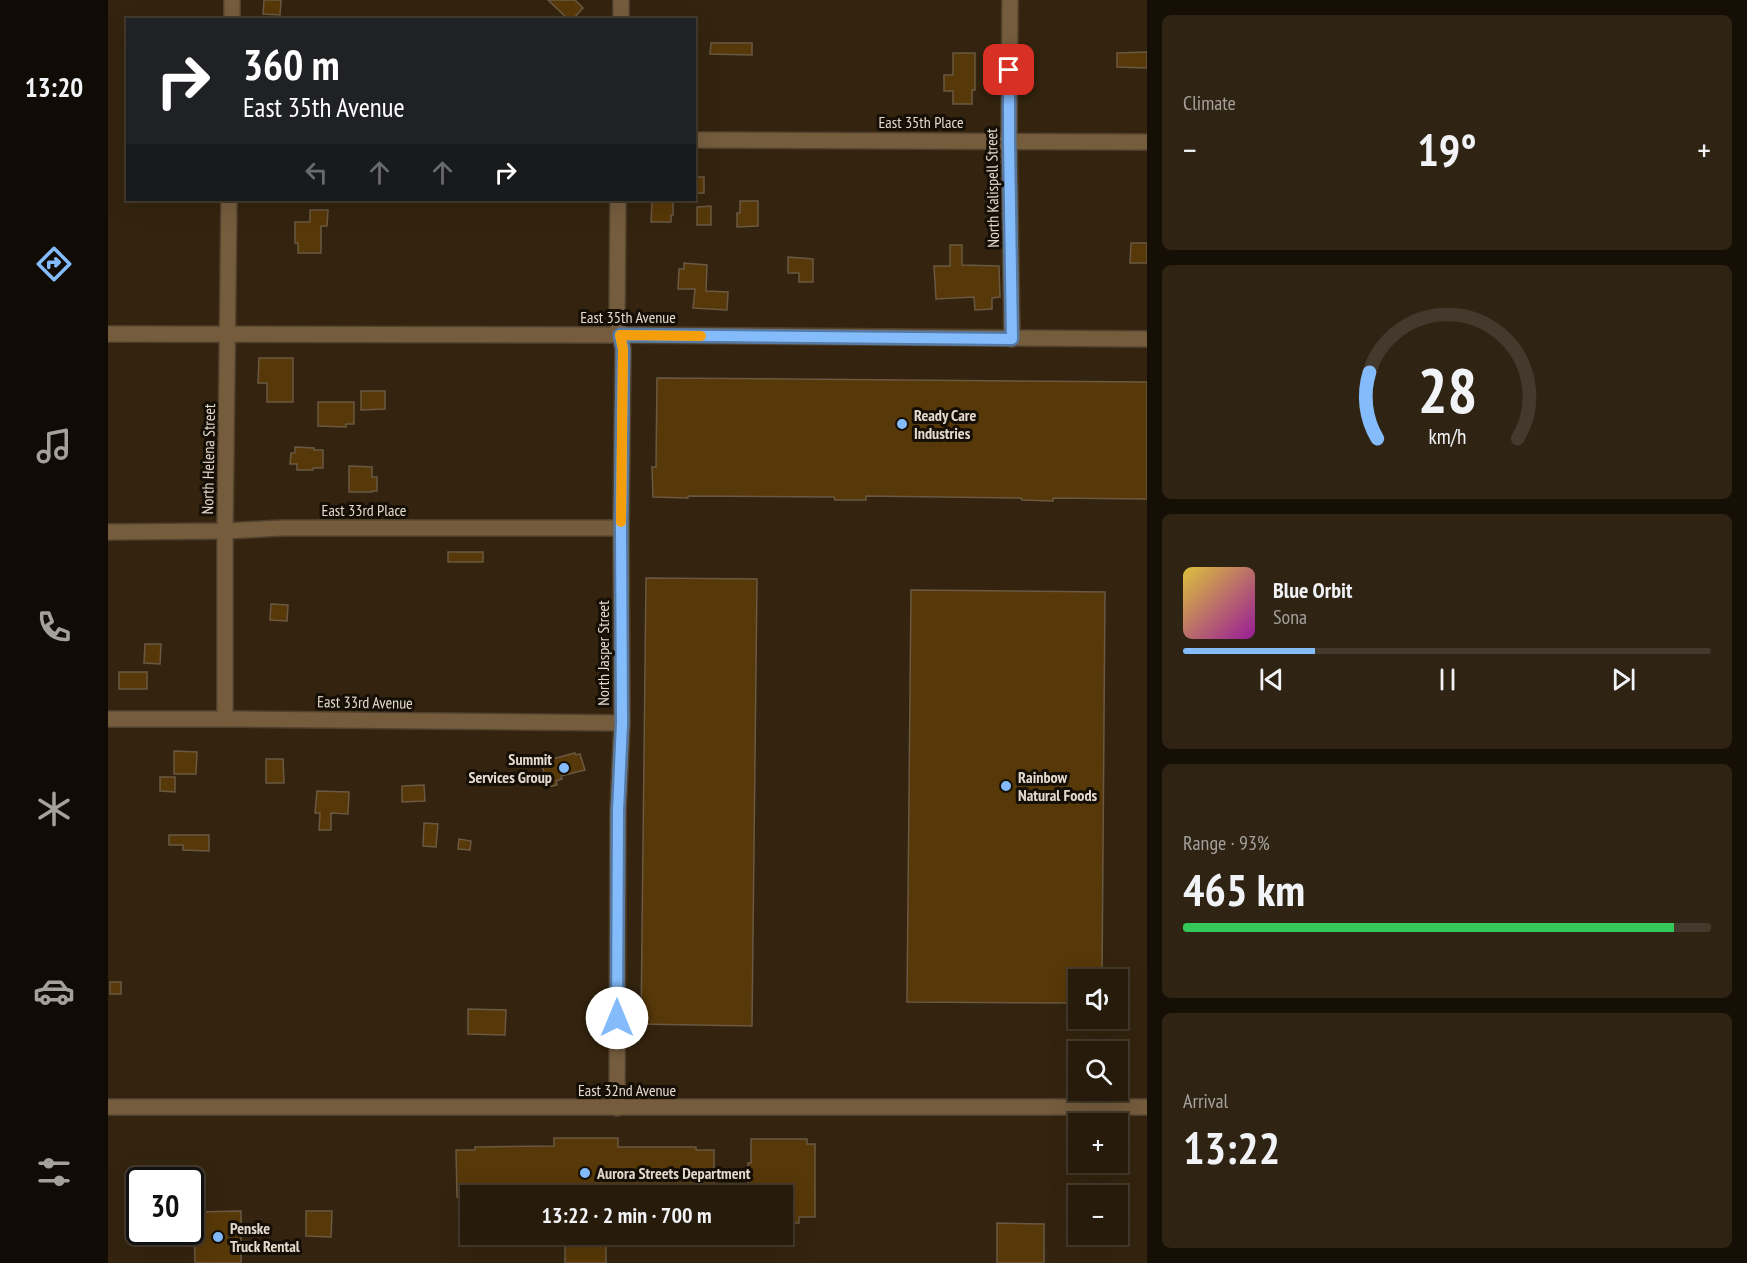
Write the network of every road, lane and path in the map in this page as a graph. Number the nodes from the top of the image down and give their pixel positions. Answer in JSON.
{"nodes":[{"id":1,"x":232,"y":0,"type":"edge"},
{"id":2,"x":621,"y":0,"type":"edge"},
{"id":3,"x":1010,"y":0,"type":"edge"},
{"id":4,"x":232,"y":18,"type":"edge"},
{"id":5,"x":621,"y":18,"type":"edge"},
{"id":6,"x":696,"y":140,"type":"edge"},
{"id":7,"x":1009,"y":141,"type":"junction"},
{"id":8,"x":1147,"y":142,"type":"edge"},
{"id":9,"x":229,"y":201,"type":"edge"},
{"id":10,"x":618,"y":201,"type":"edge"},
{"id":11,"x":108,"y":334,"type":"edge"},
{"id":12,"x":228,"y":334,"type":"junction"},
{"id":13,"x":620,"y":335,"type":"junction"},
{"id":14,"x":1012,"y":339,"type":"junction"},
{"id":15,"x":1147,"y":339,"type":"edge"},
{"id":16,"x":621,"y":528,"type":"junction"},
{"id":17,"x":225,"y":531,"type":"junction"},
{"id":18,"x":108,"y":532,"type":"edge"},
{"id":19,"x":225,"y":718,"type":"junction"},
{"id":20,"x":108,"y":719,"type":"edge"},
{"id":21,"x":622,"y":723,"type":"junction"},
{"id":22,"x":108,"y":1107,"type":"edge"},
{"id":23,"x":1147,"y":1107,"type":"edge"},
{"id":24,"x":617,"y":1108,"type":"junction"}],
"edges":[{"from":1,"to":4,"type":"street"},
{"from":2,"to":5,"type":"street"},
{"from":3,"to":7,"type":"street","name":"North Kalispell Street"},
{"from":6,"to":7,"type":"street","name":"East 35th Place"},
{"from":7,"to":8,"type":"street","name":"East 35th Place"},
{"from":7,"to":14,"type":"street","name":"North Kalispell Street"},
{"from":9,"to":12,"type":"street","name":"North Helena Street"},
{"from":10,"to":13,"type":"street","name":"North Jasper Street"},
{"from":11,"to":12,"type":"street","name":"East 35th Avenue"},
{"from":12,"to":13,"type":"street","name":"East 35th Avenue"},
{"from":12,"to":17,"type":"street","name":"North Helena Street"},
{"from":13,"to":14,"type":"street","name":"East 35th Avenue"},
{"from":13,"to":16,"type":"street","name":"North Jasper Street"},
{"from":14,"to":15,"type":"street","name":"East 35th Avenue"},
{"from":16,"to":17,"type":"street","name":"East 33rd Place"},
{"from":16,"to":21,"type":"street","name":"North Jasper Street"},
{"from":17,"to":18,"type":"street","name":"East 33rd Place"},
{"from":17,"to":19,"type":"street","name":"North Helena Street"},
{"from":19,"to":20,"type":"street","name":"East 33rd Avenue"},
{"from":19,"to":21,"type":"street","name":"East 33rd Avenue"},
{"from":21,"to":24,"type":"street","name":"North Jasper Street"},
{"from":22,"to":24,"type":"street","name":"East 32nd Avenue"},
{"from":23,"to":24,"type":"street","name":"East 32nd Avenue"}]}
